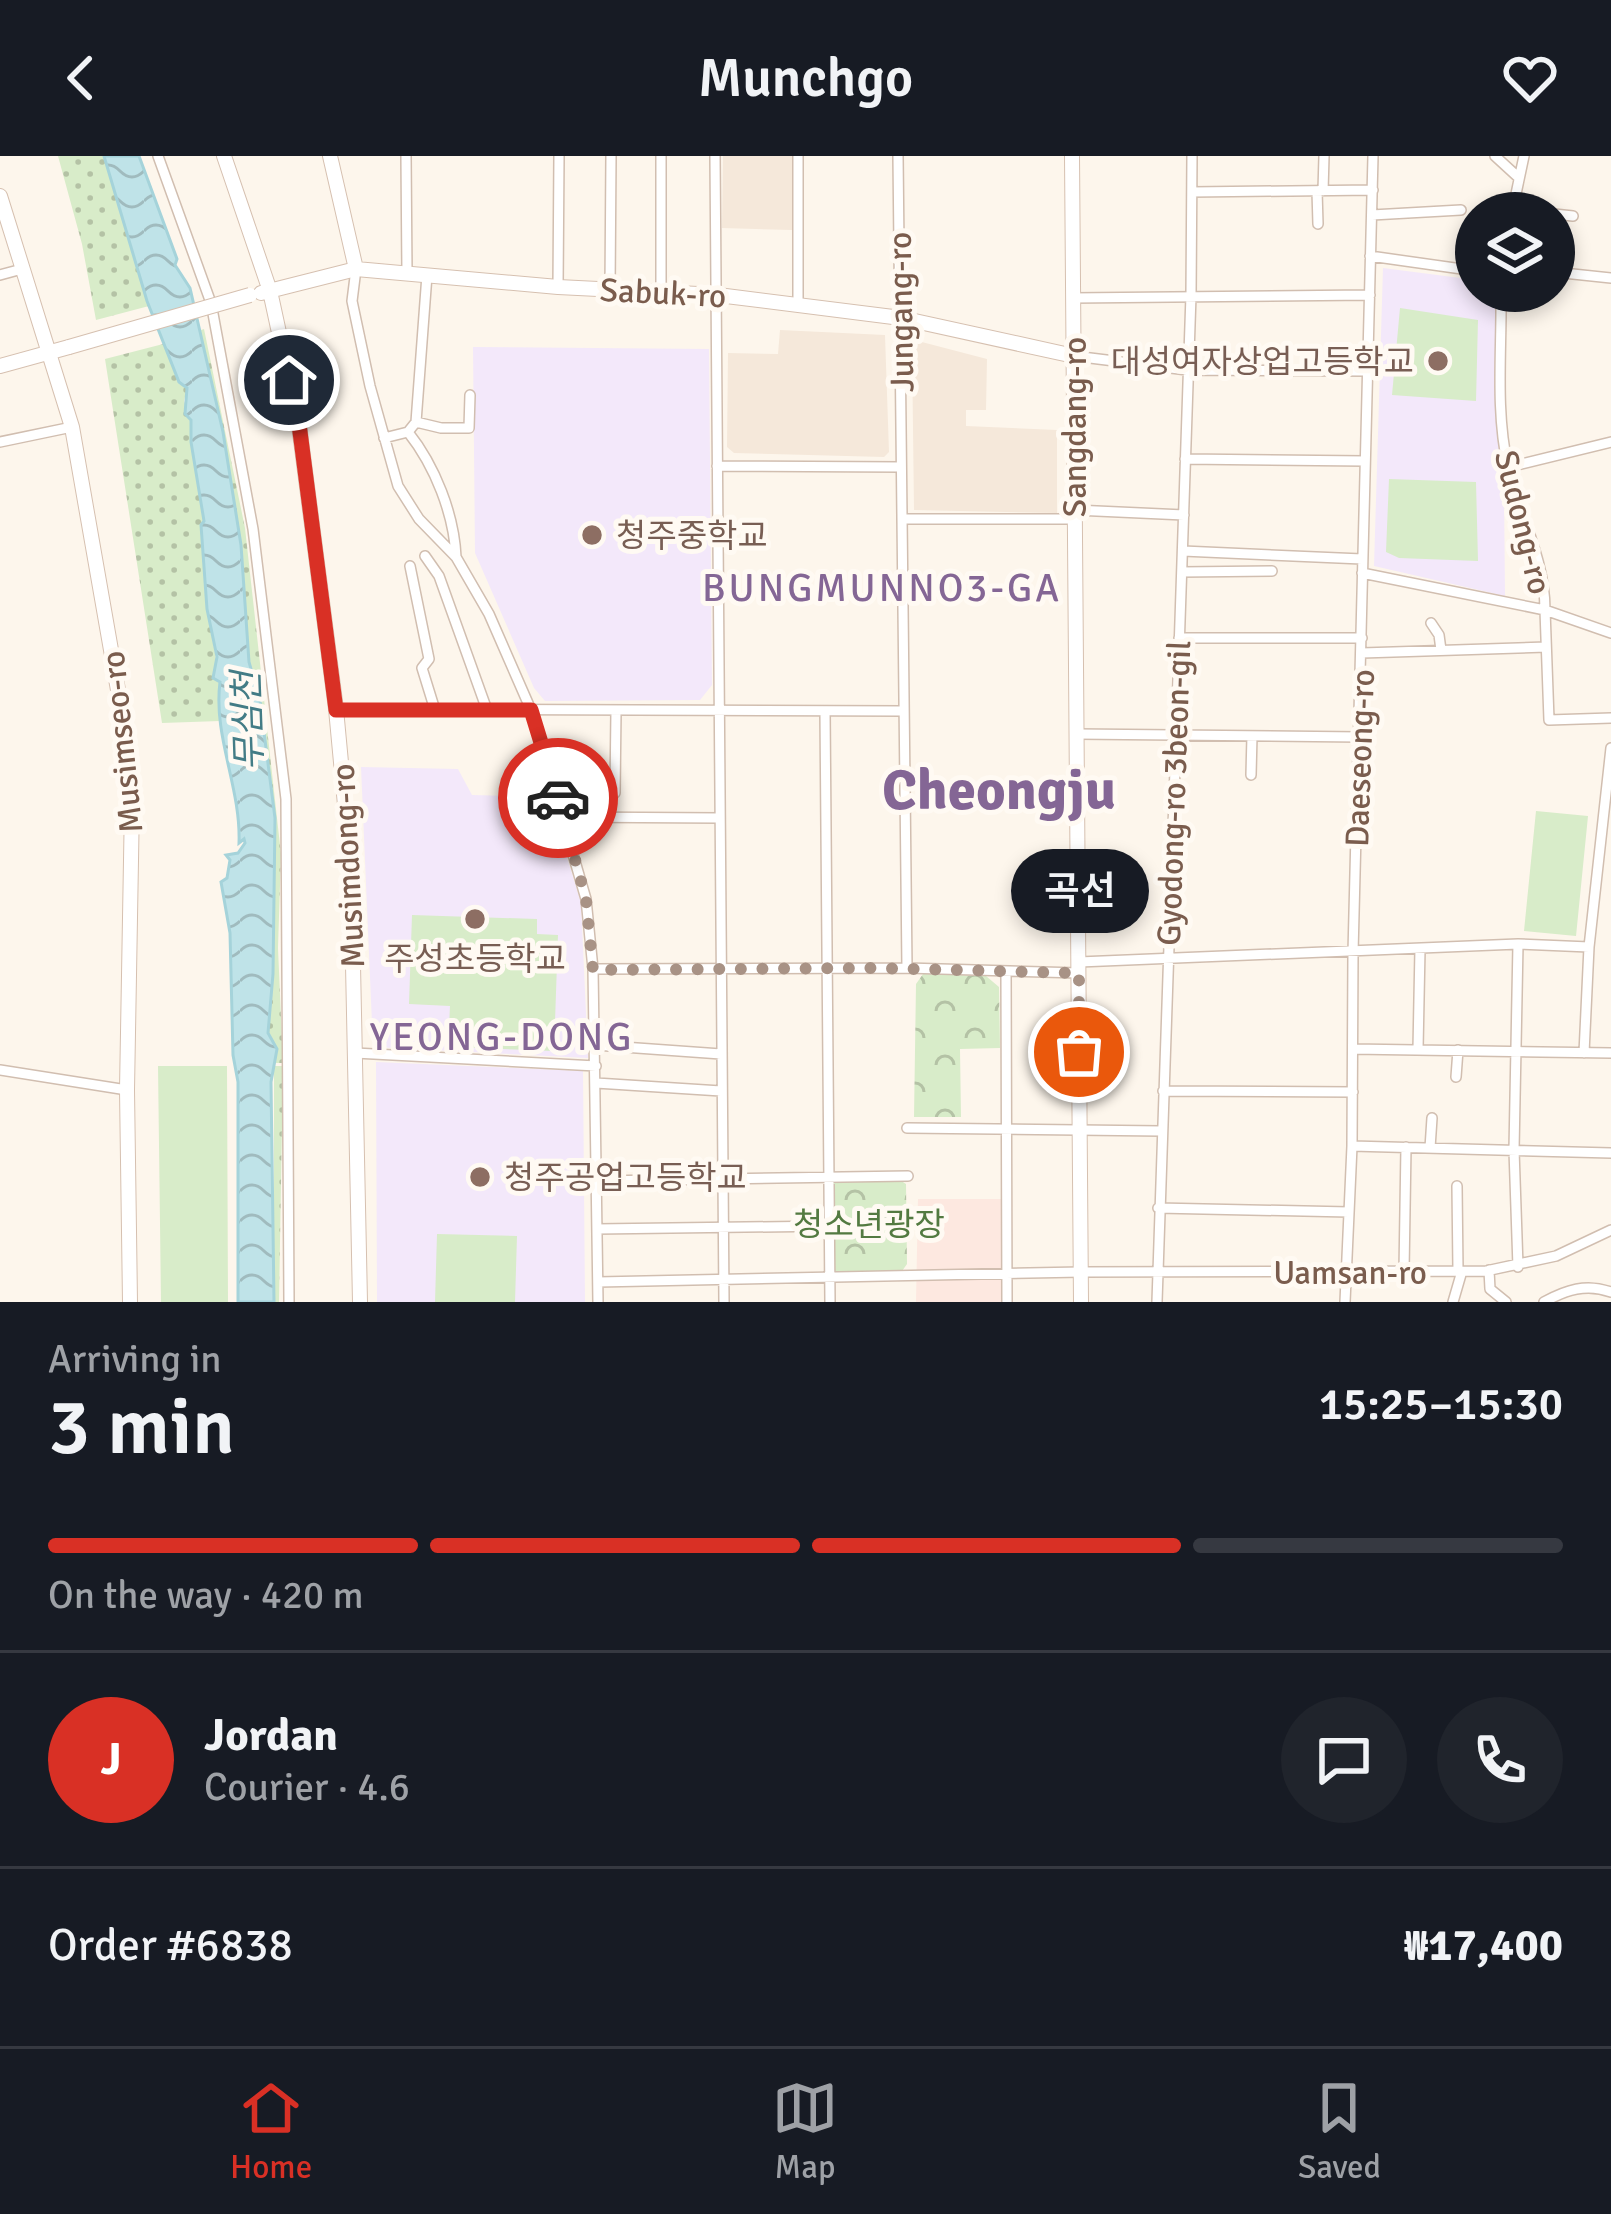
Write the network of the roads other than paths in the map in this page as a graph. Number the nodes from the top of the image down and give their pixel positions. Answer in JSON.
{"nodes":[{"id":1,"x":158,"y":156,"type":"edge"},
{"id":2,"x":224,"y":156,"type":"edge"},
{"id":3,"x":330,"y":156,"type":"edge"},
{"id":4,"x":406,"y":156,"type":"edge"},
{"id":5,"x":560,"y":156,"type":"edge"},
{"id":6,"x":611,"y":156,"type":"edge"},
{"id":7,"x":661,"y":156,"type":"edge"},
{"id":8,"x":715,"y":156,"type":"edge"},
{"id":9,"x":798,"y":156,"type":"edge"},
{"id":10,"x":898,"y":156,"type":"edge"},
{"id":11,"x":1072,"y":156,"type":"edge"},
{"id":12,"x":1192,"y":156,"type":"edge"},
{"id":13,"x":1324,"y":156,"type":"edge"},
{"id":14,"x":1373,"y":156,"type":"edge"},
{"id":15,"x":1495,"y":156,"type":"edge"},
{"id":16,"x":1524,"y":156,"type":"edge"},
{"id":17,"x":1519,"y":178,"type":"junction"},
{"id":18,"x":1373,"y":190,"type":"junction"},
{"id":19,"x":1320,"y":191,"type":"junction"},
{"id":20,"x":1516,"y":192,"type":"edge"},
{"id":21,"x":1192,"y":193,"type":"junction"},
{"id":22,"x":0,"y":196,"type":"edge"},
{"id":23,"x":1455,"y":210,"type":"edge"},
{"id":24,"x":1372,"y":215,"type":"junction"},
{"id":25,"x":1318,"y":224,"type":"dead end"},
{"id":26,"x":1370,"y":256,"type":"junction"},
{"id":27,"x":1455,"y":268,"type":"edge"},
{"id":28,"x":22,"y":269,"type":"junction"},
{"id":29,"x":356,"y":269,"type":"junction"},
{"id":30,"x":407,"y":273,"type":"junction"},
{"id":31,"x":1575,"y":274,"type":"edge"},
{"id":32,"x":0,"y":275,"type":"edge"},
{"id":33,"x":428,"y":275,"type":"junction"},
{"id":34,"x":1611,"y":278,"type":"edge"},
{"id":35,"x":558,"y":287,"type":"junction"},
{"id":36,"x":610,"y":289,"type":"junction"},
{"id":37,"x":270,"y":291,"type":"junction"},
{"id":38,"x":662,"y":292,"type":"junction"},
{"id":39,"x":718,"y":295,"type":"junction"},
{"id":40,"x":1191,"y":295,"type":"junction"},
{"id":41,"x":1370,"y":295,"type":"junction"},
{"id":42,"x":1073,"y":298,"type":"junction"},
{"id":43,"x":798,"y":302,"type":"junction"},
{"id":44,"x":1501,"y":312,"type":"edge"},
{"id":45,"x":901,"y":318,"type":"junction"},
{"id":46,"x":48,"y":354,"type":"junction"},
{"id":47,"x":1074,"y":356,"type":"junction"},
{"id":48,"x":0,"y":366,"type":"edge"},
{"id":49,"x":1187,"y":370,"type":"junction"},
{"id":50,"x":1368,"y":371,"type":"junction"},
{"id":51,"x":470,"y":395,"type":"dead end"},
{"id":52,"x":416,"y":422,"type":"junction"},
{"id":53,"x":72,"y":427,"type":"junction"},
{"id":54,"x":408,"y":432,"type":"junction"},
{"id":55,"x":385,"y":438,"type":"junction"},
{"id":56,"x":0,"y":442,"type":"edge"},
{"id":57,"x":1611,"y":442,"type":"edge"},
{"id":58,"x":1185,"y":459,"type":"junction"},
{"id":59,"x":1365,"y":461,"type":"junction"},
{"id":60,"x":717,"y":466,"type":"junction"},
{"id":61,"x":902,"y":467,"type":"junction"},
{"id":62,"x":1508,"y":467,"type":"junction"},
{"id":63,"x":1075,"y":514,"type":"junction"},
{"id":64,"x":1184,"y":515,"type":"junction"},
{"id":65,"x":902,"y":519,"type":"junction"},
{"id":66,"x":1183,"y":551,"type":"junction"},
{"id":67,"x":425,"y":556,"type":"dead end"},
{"id":68,"x":456,"y":557,"type":"junction"},
{"id":69,"x":1362,"y":559,"type":"junction"},
{"id":70,"x":410,"y":566,"type":"dead end"},
{"id":71,"x":1272,"y":571,"type":"dead end"},
{"id":72,"x":1182,"y":572,"type":"junction"},
{"id":73,"x":1362,"y":573,"type":"junction"},
{"id":74,"x":1545,"y":610,"type":"junction"},
{"id":75,"x":1431,"y":623,"type":"dead end"},
{"id":76,"x":1611,"y":633,"type":"edge"},
{"id":77,"x":1179,"y":638,"type":"junction"},
{"id":78,"x":1362,"y":638,"type":"junction"},
{"id":79,"x":1546,"y":647,"type":"junction"},
{"id":80,"x":1441,"y":650,"type":"junction"},
{"id":81,"x":1362,"y":653,"type":"junction"},
{"id":82,"x":336,"y":710,"type":"junction"},
{"id":83,"x":435,"y":710,"type":"junction"},
{"id":84,"x":488,"y":710,"type":"junction"},
{"id":85,"x":531,"y":710,"type":"junction"},
{"id":86,"x":616,"y":711,"type":"junction"},
{"id":87,"x":717,"y":711,"type":"junction"},
{"id":88,"x":825,"y":711,"type":"junction"},
{"id":89,"x":904,"y":711,"type":"junction"},
{"id":90,"x":1611,"y":718,"type":"edge"},
{"id":91,"x":1077,"y":734,"type":"junction"},
{"id":92,"x":1174,"y":736,"type":"junction"},
{"id":93,"x":1252,"y":736,"type":"junction"},
{"id":94,"x":1360,"y":737,"type":"junction"},
{"id":95,"x":1611,"y":748,"type":"edge"},
{"id":96,"x":1251,"y":775,"type":"dead end"},
{"id":97,"x":1608,"y":777,"type":"edge"},
{"id":98,"x":615,"y":793,"type":"dead end"},
{"id":99,"x":564,"y":817,"type":"junction"},
{"id":100,"x":718,"y":818,"type":"junction"},
{"id":101,"x":1518,"y":944,"type":"junction"},
{"id":102,"x":1589,"y":947,"type":"junction"},
{"id":103,"x":1420,"y":949,"type":"junction"},
{"id":104,"x":1353,"y":953,"type":"junction"},
{"id":105,"x":1168,"y":960,"type":"junction"},
{"id":106,"x":829,"y":968,"type":"junction"},
{"id":107,"x":907,"y":968,"type":"junction"},
{"id":108,"x":1079,"y":968,"type":"junction"},
{"id":109,"x":721,"y":969,"type":"junction"},
{"id":110,"x":593,"y":970,"type":"junction"},
{"id":111,"x":1006,"y":971,"type":"junction"},
{"id":112,"x":596,"y":1045,"type":"junction"},
{"id":113,"x":1353,"y":1048,"type":"junction"},
{"id":114,"x":1418,"y":1049,"type":"junction"},
{"id":115,"x":1458,"y":1050,"type":"junction"},
{"id":116,"x":1516,"y":1051,"type":"junction"},
{"id":117,"x":356,"y":1053,"type":"junction"},
{"id":118,"x":1585,"y":1053,"type":"junction"},
{"id":119,"x":1611,"y":1053,"type":"edge"},
{"id":120,"x":721,"y":1054,"type":"junction"},
{"id":121,"x":596,"y":1066,"type":"junction"},
{"id":122,"x":0,"y":1070,"type":"edge"},
{"id":123,"x":1456,"y":1077,"type":"dead end"},
{"id":124,"x":596,"y":1083,"type":"junction"},
{"id":125,"x":128,"y":1090,"type":"junction"},
{"id":126,"x":1163,"y":1090,"type":"junction"},
{"id":127,"x":721,"y":1091,"type":"junction"},
{"id":128,"x":1353,"y":1092,"type":"junction"},
{"id":129,"x":1432,"y":1118,"type":"dead end"},
{"id":130,"x":908,"y":1129,"type":"dead end"},
{"id":131,"x":1006,"y":1130,"type":"junction"},
{"id":132,"x":1080,"y":1131,"type":"junction"},
{"id":133,"x":1161,"y":1131,"type":"junction"},
{"id":134,"x":1352,"y":1146,"type":"junction"},
{"id":135,"x":1406,"y":1147,"type":"junction"},
{"id":136,"x":1430,"y":1148,"type":"junction"},
{"id":137,"x":1514,"y":1150,"type":"junction"},
{"id":138,"x":1611,"y":1154,"type":"edge"},
{"id":139,"x":829,"y":1176,"type":"junction"},
{"id":140,"x":908,"y":1176,"type":"dead end"},
{"id":141,"x":722,"y":1180,"type":"junction"},
{"id":142,"x":597,"y":1181,"type":"junction"},
{"id":143,"x":1457,"y":1186,"type":"dead end"},
{"id":144,"x":1159,"y":1208,"type":"junction"},
{"id":145,"x":1348,"y":1212,"type":"junction"},
{"id":146,"x":830,"y":1226,"type":"junction"},
{"id":147,"x":723,"y":1227,"type":"junction"},
{"id":148,"x":597,"y":1228,"type":"junction"},
{"id":149,"x":1611,"y":1230,"type":"edge"},
{"id":150,"x":1518,"y":1267,"type":"junction"},
{"id":151,"x":1490,"y":1270,"type":"junction"},
{"id":152,"x":1404,"y":1271,"type":"junction"},
{"id":153,"x":1460,"y":1271,"type":"junction"},
{"id":154,"x":1081,"y":1272,"type":"junction"},
{"id":155,"x":1346,"y":1272,"type":"junction"},
{"id":156,"x":1158,"y":1273,"type":"junction"},
{"id":157,"x":1007,"y":1276,"type":"junction"},
{"id":158,"x":830,"y":1278,"type":"junction"},
{"id":159,"x":724,"y":1280,"type":"junction"},
{"id":160,"x":598,"y":1282,"type":"junction"},
{"id":161,"x":1490,"y":1289,"type":"junction"},
{"id":162,"x":1611,"y":1292,"type":"edge"},
{"id":163,"x":130,"y":1302,"type":"edge"},
{"id":164,"x":290,"y":1302,"type":"edge"},
{"id":165,"x":360,"y":1302,"type":"edge"},
{"id":166,"x":598,"y":1302,"type":"edge"},
{"id":167,"x":724,"y":1302,"type":"edge"},
{"id":168,"x":830,"y":1302,"type":"edge"},
{"id":169,"x":1007,"y":1302,"type":"edge"},
{"id":170,"x":1082,"y":1302,"type":"edge"},
{"id":171,"x":1157,"y":1302,"type":"edge"},
{"id":172,"x":1345,"y":1302,"type":"edge"},
{"id":173,"x":1453,"y":1302,"type":"edge"},
{"id":174,"x":1488,"y":1302,"type":"edge"},
{"id":175,"x":1506,"y":1302,"type":"edge"},
{"id":176,"x":1544,"y":1302,"type":"edge"}],
"edges":[{"from":1,"to":164,"type":"street"},
{"from":2,"to":37,"type":"street","name":"Musimdong-ro"},
{"from":3,"to":29,"type":"street"},
{"from":4,"to":30,"type":"street"},
{"from":5,"to":35,"type":"street"},
{"from":6,"to":36,"type":"street"},
{"from":7,"to":38,"type":"street"},
{"from":8,"to":39,"type":"street"},
{"from":9,"to":43,"type":"street"},
{"from":10,"to":45,"type":"street","name":"Jungang-ro"},
{"from":11,"to":42,"type":"street","name":"Sangdang-ro"},
{"from":12,"to":21,"type":"street","name":"Gyodong-ro 3beon-gil"},
{"from":13,"to":19,"type":"street"},
{"from":14,"to":18,"type":"street","name":"Daeseong-ro"},
{"from":15,"to":17,"type":"street"},
{"from":16,"to":17,"type":"street"},
{"from":17,"to":20,"type":"street"},
{"from":18,"to":19,"type":"street"},
{"from":18,"to":24,"type":"street","name":"Daeseong-ro"},
{"from":19,"to":21,"type":"street"},
{"from":19,"to":25,"type":"street"},
{"from":21,"to":40,"type":"street","name":"Gyodong-ro 3beon-gil"},
{"from":22,"to":28,"type":"street","name":"Musimseo-ro"},
{"from":23,"to":24,"type":"street"},
{"from":24,"to":26,"type":"street","name":"Daeseong-ro"},
{"from":26,"to":27,"type":"street"},
{"from":26,"to":41,"type":"street","name":"Daeseong-ro"},
{"from":28,"to":32,"type":"street"},
{"from":28,"to":46,"type":"street","name":"Musimseo-ro"},
{"from":29,"to":30,"type":"street","name":"Sabuk-ro"},
{"from":29,"to":37,"type":"street","name":"Sabuk-ro"},
{"from":29,"to":55,"type":"street"},
{"from":30,"to":33,"type":"street","name":"Sabuk-ro"},
{"from":31,"to":34,"type":"street"},
{"from":33,"to":35,"type":"street","name":"Sabuk-ro"},
{"from":33,"to":52,"type":"street"},
{"from":35,"to":36,"type":"street","name":"Sabuk-ro"},
{"from":36,"to":38,"type":"street","name":"Sabuk-ro"},
{"from":37,"to":46,"type":"street","name":"Sabuk-ro","bridge":true},
{"from":37,"to":82,"type":"street","name":"Musimdong-ro"},
{"from":38,"to":39,"type":"street","name":"Sabuk-ro"},
{"from":39,"to":43,"type":"street","name":"Sabuk-ro"},
{"from":39,"to":60,"type":"street"},
{"from":40,"to":41,"type":"street"},
{"from":40,"to":42,"type":"street"},
{"from":40,"to":49,"type":"street","name":"Gyodong-ro 3beon-gil"},
{"from":41,"to":50,"type":"street","name":"Daeseong-ro"},
{"from":42,"to":47,"type":"street","name":"Sangdang-ro"},
{"from":43,"to":45,"type":"street","name":"Sabuk-ro"},
{"from":44,"to":62,"type":"street","name":"Sudong-ro"},
{"from":45,"to":47,"type":"street","name":"Sabuk-ro"},
{"from":45,"to":61,"type":"street","name":"Jungang-ro"},
{"from":46,"to":48,"type":"street"},
{"from":46,"to":53,"type":"street","name":"Musimseo-ro"},
{"from":47,"to":49,"type":"street"},
{"from":47,"to":63,"type":"street","name":"Sangdang-ro"},
{"from":49,"to":50,"type":"street"},
{"from":49,"to":58,"type":"street","name":"Gyodong-ro 3beon-gil"},
{"from":50,"to":59,"type":"street","name":"Daeseong-ro"},
{"from":51,"to":52,"type":"street"},
{"from":52,"to":54,"type":"street"},
{"from":53,"to":56,"type":"street"},
{"from":53,"to":125,"type":"street","name":"Musimseo-ro"},
{"from":54,"to":55,"type":"street"},
{"from":54,"to":68,"type":"street"},
{"from":55,"to":68,"type":"street"},
{"from":57,"to":62,"type":"street"},
{"from":58,"to":59,"type":"street"},
{"from":58,"to":64,"type":"street","name":"Gyodong-ro 3beon-gil"},
{"from":59,"to":69,"type":"street","name":"Daeseong-ro"},
{"from":60,"to":61,"type":"street"},
{"from":60,"to":87,"type":"street"},
{"from":61,"to":65,"type":"street","name":"Jungang-ro"},
{"from":62,"to":74,"type":"street","name":"Sudong-ro"},
{"from":63,"to":64,"type":"street"},
{"from":63,"to":65,"type":"street"},
{"from":63,"to":91,"type":"street","name":"Sangdang-ro"},
{"from":64,"to":66,"type":"street","name":"Gyodong-ro 3beon-gil"},
{"from":65,"to":89,"type":"street","name":"Jungang-ro"},
{"from":66,"to":69,"type":"street"},
{"from":66,"to":72,"type":"street","name":"Gyodong-ro 3beon-gil"},
{"from":67,"to":84,"type":"street"},
{"from":68,"to":85,"type":"street"},
{"from":69,"to":73,"type":"street","name":"Daeseong-ro"},
{"from":70,"to":83,"type":"street"},
{"from":71,"to":72,"type":"street"},
{"from":72,"to":77,"type":"street","name":"Gyodong-ro 3beon-gil"},
{"from":73,"to":74,"type":"street"},
{"from":73,"to":78,"type":"street","name":"Daeseong-ro"},
{"from":74,"to":76,"type":"street"},
{"from":74,"to":79,"type":"street","name":"Sudong-ro"},
{"from":75,"to":80,"type":"street"},
{"from":77,"to":78,"type":"street"},
{"from":77,"to":92,"type":"street","name":"Gyodong-ro 3beon-gil"},
{"from":78,"to":81,"type":"street","name":"Daeseong-ro"},
{"from":79,"to":80,"type":"street"},
{"from":79,"to":90,"type":"street","name":"Sudong-ro"},
{"from":80,"to":81,"type":"street"},
{"from":81,"to":94,"type":"street","name":"Daeseong-ro"},
{"from":82,"to":83,"type":"street"},
{"from":82,"to":117,"type":"street","name":"Musimdong-ro"},
{"from":83,"to":84,"type":"street"},
{"from":84,"to":85,"type":"street"},
{"from":85,"to":86,"type":"street"},
{"from":85,"to":99,"type":"street"},
{"from":86,"to":87,"type":"street"},
{"from":86,"to":98,"type":"street"},
{"from":87,"to":88,"type":"street"},
{"from":87,"to":100,"type":"street"},
{"from":88,"to":89,"type":"street"},
{"from":88,"to":106,"type":"street"},
{"from":89,"to":107,"type":"street","name":"Jungang-ro"},
{"from":91,"to":92,"type":"street"},
{"from":91,"to":108,"type":"street","name":"Sangdang-ro"},
{"from":92,"to":93,"type":"street"},
{"from":92,"to":105,"type":"street","name":"Gyodong-ro 3beon-gil"},
{"from":93,"to":94,"type":"street"},
{"from":93,"to":96,"type":"street"},
{"from":94,"to":104,"type":"street","name":"Daeseong-ro"},
{"from":95,"to":97,"type":"street"},
{"from":97,"to":102,"type":"street"},
{"from":99,"to":100,"type":"street"},
{"from":99,"to":110,"type":"street"},
{"from":100,"to":109,"type":"street"},
{"from":101,"to":102,"type":"street"},
{"from":101,"to":103,"type":"street"},
{"from":101,"to":116,"type":"street"},
{"from":102,"to":118,"type":"street"},
{"from":103,"to":104,"type":"street"},
{"from":103,"to":114,"type":"street"},
{"from":104,"to":105,"type":"street"},
{"from":104,"to":113,"type":"street","name":"Daeseong-ro"},
{"from":105,"to":108,"type":"street"},
{"from":105,"to":126,"type":"street","name":"Gyodong-ro 3beon-gil"},
{"from":106,"to":107,"type":"street"},
{"from":106,"to":109,"type":"street"},
{"from":106,"to":139,"type":"street"},
{"from":107,"to":111,"type":"street"},
{"from":108,"to":111,"type":"street"},
{"from":108,"to":132,"type":"street","name":"Sangdang-ro"},
{"from":109,"to":110,"type":"street"},
{"from":109,"to":120,"type":"street"},
{"from":110,"to":112,"type":"street"},
{"from":111,"to":131,"type":"street"},
{"from":112,"to":120,"type":"street"},
{"from":112,"to":121,"type":"street"},
{"from":113,"to":114,"type":"street"},
{"from":113,"to":128,"type":"street","name":"Daeseong-ro"},
{"from":114,"to":115,"type":"street"},
{"from":115,"to":116,"type":"street"},
{"from":115,"to":123,"type":"street"},
{"from":116,"to":118,"type":"street"},
{"from":116,"to":137,"type":"street"},
{"from":117,"to":121,"type":"street"},
{"from":117,"to":165,"type":"street","name":"Musimdong-ro"},
{"from":118,"to":119,"type":"street"},
{"from":120,"to":127,"type":"street"},
{"from":121,"to":124,"type":"street"},
{"from":122,"to":125,"type":"street"},
{"from":124,"to":127,"type":"street"},
{"from":124,"to":142,"type":"street"},
{"from":125,"to":163,"type":"street","name":"Musimseo-ro"},
{"from":126,"to":128,"type":"street"},
{"from":126,"to":133,"type":"street","name":"Gyodong-ro 3beon-gil"},
{"from":127,"to":141,"type":"street"},
{"from":128,"to":134,"type":"street","name":"Daeseong-ro"},
{"from":129,"to":136,"type":"street"},
{"from":130,"to":131,"type":"street"},
{"from":131,"to":132,"type":"street"},
{"from":131,"to":157,"type":"street"},
{"from":132,"to":133,"type":"street"},
{"from":132,"to":154,"type":"street","name":"Sangdang-ro"},
{"from":133,"to":144,"type":"street","name":"Gyodong-ro 3beon-gil"},
{"from":134,"to":135,"type":"street"},
{"from":134,"to":145,"type":"street","name":"Daeseong-ro"},
{"from":135,"to":136,"type":"street"},
{"from":135,"to":152,"type":"street"},
{"from":136,"to":137,"type":"street"},
{"from":137,"to":138,"type":"street"},
{"from":137,"to":150,"type":"street"},
{"from":139,"to":140,"type":"street"},
{"from":139,"to":141,"type":"street"},
{"from":139,"to":146,"type":"street"},
{"from":141,"to":142,"type":"street"},
{"from":141,"to":147,"type":"street"},
{"from":142,"to":148,"type":"street"},
{"from":143,"to":153,"type":"street"},
{"from":144,"to":145,"type":"street"},
{"from":144,"to":156,"type":"street","name":"Gyodong-ro 3beon-gil"},
{"from":145,"to":155,"type":"street","name":"Daeseong-ro"},
{"from":146,"to":147,"type":"street"},
{"from":146,"to":158,"type":"street"},
{"from":147,"to":148,"type":"street"},
{"from":147,"to":159,"type":"street"},
{"from":148,"to":160,"type":"street"},
{"from":149,"to":150,"type":"street","name":"Uamsan-ro"},
{"from":150,"to":151,"type":"street","name":"Uamsan-ro"},
{"from":151,"to":153,"type":"street","name":"Uamsan-ro"},
{"from":151,"to":161,"type":"street"},
{"from":152,"to":153,"type":"street","name":"Uamsan-ro"},
{"from":152,"to":155,"type":"street","name":"Uamsan-ro"},
{"from":153,"to":173,"type":"street"},
{"from":154,"to":156,"type":"street","name":"Uamsan-ro"},
{"from":154,"to":157,"type":"street","name":"Uamsan-ro"},
{"from":154,"to":170,"type":"street","name":"Sangdang-ro"},
{"from":155,"to":156,"type":"street","name":"Uamsan-ro"},
{"from":155,"to":172,"type":"street","name":"Daeseong-ro"},
{"from":156,"to":171,"type":"street","name":"Gyodong-ro 3beon-gil"},
{"from":157,"to":158,"type":"street","name":"Uamsan-ro"},
{"from":157,"to":169,"type":"street"},
{"from":158,"to":159,"type":"street","name":"Uamsan-ro"},
{"from":158,"to":168,"type":"street"},
{"from":159,"to":160,"type":"street","name":"Uamsan-ro"},
{"from":159,"to":167,"type":"street"},
{"from":160,"to":166,"type":"street"},
{"from":161,"to":174,"type":"street"},
{"from":161,"to":175,"type":"street"},
{"from":162,"to":176,"type":"street"}]}
